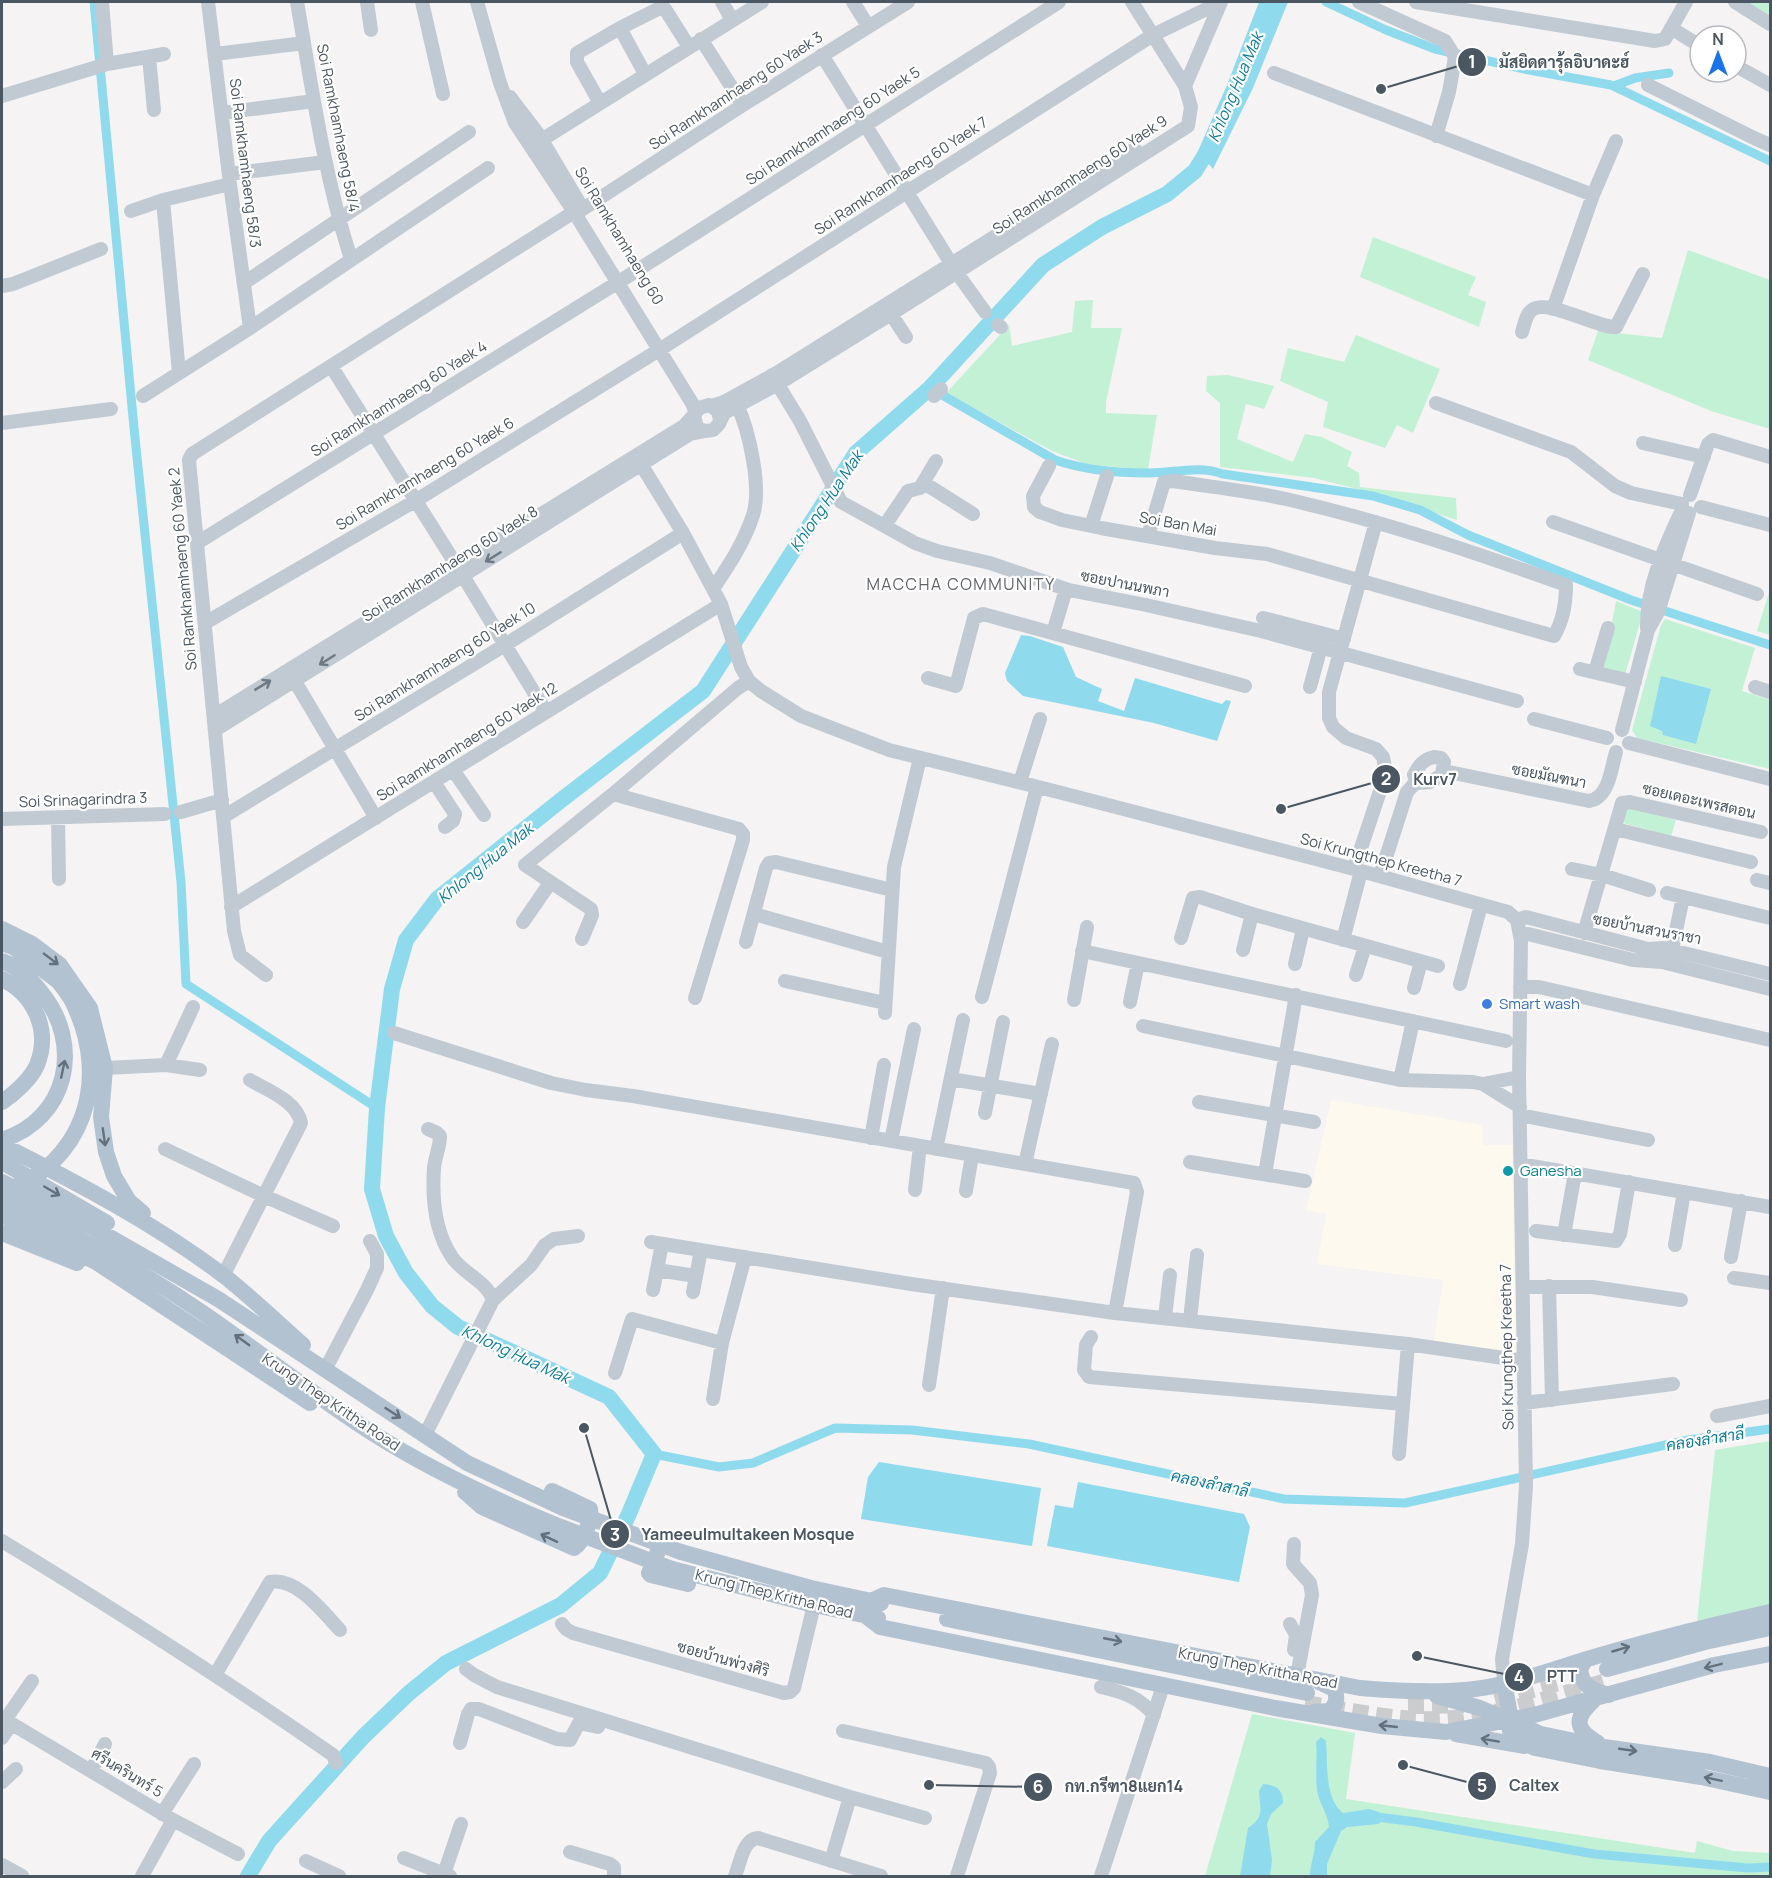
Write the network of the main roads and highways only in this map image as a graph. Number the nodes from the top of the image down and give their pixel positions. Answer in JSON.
{"nodes":[{"id":1,"x":2,"y":928,"type":"edge"},
{"id":2,"x":2,"y":942,"type":"edge"},
{"id":3,"x":2,"y":961,"type":"edge"},
{"id":4,"x":2,"y":979,"type":"edge"},
{"id":5,"x":2,"y":1102,"type":"edge"},
{"id":6,"x":2,"y":1140,"type":"edge"},
{"id":7,"x":2,"y":1145,"type":"edge"},
{"id":8,"x":2,"y":1162,"type":"edge"},
{"id":9,"x":2,"y":1182,"type":"edge"},
{"id":10,"x":2,"y":1192,"type":"edge"},
{"id":11,"x":2,"y":1200,"type":"edge"},
{"id":12,"x":2,"y":1215,"type":"edge"},
{"id":13,"x":2,"y":1233,"type":"edge"},
{"id":14,"x":88,"y":1234,"type":"junction"},
{"id":15,"x":193,"y":1254,"type":"junction"},
{"id":16,"x":148,"y":1298,"type":"junction"},
{"id":17,"x":218,"y":1299,"type":"junction"},
{"id":18,"x":344,"y":1381,"type":"junction"},
{"id":19,"x":375,"y":1435,"type":"junction"},
{"id":20,"x":467,"y":1462,"type":"junction"},
{"id":21,"x":461,"y":1484,"type":"junction"},
{"id":22,"x":812,"y":1599,"type":"junction"},
{"id":23,"x":869,"y":1609,"type":"junction"},
{"id":24,"x":1770,"y":1612,"type":"edge"},
{"id":25,"x":1770,"y":1628,"type":"edge"},
{"id":26,"x":1770,"y":1639,"type":"edge"},
{"id":27,"x":1770,"y":1654,"type":"edge"},
{"id":28,"x":1585,"y":1660,"type":"junction"},
{"id":29,"x":1504,"y":1682,"type":"junction"},
{"id":30,"x":1605,"y":1686,"type":"junction"},
{"id":31,"x":1302,"y":1689,"type":"junction"},
{"id":32,"x":1422,"y":1691,"type":"junction"},
{"id":33,"x":1511,"y":1720,"type":"junction"},
{"id":34,"x":1446,"y":1732,"type":"junction"},
{"id":35,"x":1604,"y":1747,"type":"junction"},
{"id":36,"x":1534,"y":1748,"type":"junction"},
{"id":37,"x":1770,"y":1776,"type":"edge"},
{"id":38,"x":1770,"y":1792,"type":"edge"}],
"edges":[{"from":1,"to":15,"type":"main road","one_way":true},
{"from":2,"to":10,"type":"main road","bridge":true},
{"from":6,"to":3,"type":"main road","one_way":true},
{"from":4,"to":5,"type":"main road"},
{"from":7,"to":15,"type":"main road"},
{"from":8,"to":17,"type":"main road","one_way":true},
{"from":9,"to":14,"type":"main road"},
{"from":11,"to":14,"type":"main road"},
{"from":12,"to":16,"type":"main road"},
{"from":13,"to":16,"type":"main road"},
{"from":14,"to":17,"type":"main road","name":"Krung Thep Kritha Road"},
{"from":19,"to":14,"type":"main road","name":"Krung Thep Kritha Road","one_way":true},
{"from":15,"to":18,"type":"main road"},
{"from":16,"to":19,"type":"main road"},
{"from":17,"to":18,"type":"main road","name":"Krung Thep Kritha Road"},
{"from":18,"to":20,"type":"main road","name":"Krung Thep Kritha Road","one_way":true},
{"from":19,"to":21,"type":"main road","name":"Krung Thep Kritha Road"},
{"from":20,"to":21,"type":"main road","one_way":true},
{"from":20,"to":22,"type":"main road","name":"Krung Thep Kritha Road","bridge":true},
{"from":21,"to":22,"type":"main road","name":"Krung Thep Kritha Road","bridge":true},
{"from":22,"to":22,"type":"main road"},
{"from":22,"to":23,"type":"main road","name":"Krung Thep Kritha Road"},
{"from":23,"to":31,"type":"main road","name":"Krung Thep Kritha Road"},
{"from":23,"to":31,"type":"main road","name":"Krung Thep Kritha Road","one_way":true},
{"from":23,"to":31,"type":"main road","name":"Krung Thep Kritha Road"},
{"from":28,"to":24,"type":"main road","name":"Krung Thep Kritha Road","one_way":true},
{"from":25,"to":30,"type":"main road"},
{"from":26,"to":30,"type":"main road"},
{"from":27,"to":30,"type":"main road","one_way":true},
{"from":28,"to":29,"type":"main road","name":"Krung Thep Kritha Road"},
{"from":28,"to":30,"type":"main road"},
{"from":29,"to":32,"type":"main road","name":"Krung Thep Kritha Road"},
{"from":29,"to":33,"type":"main road"},
{"from":30,"to":33,"type":"main road","name":"Krung Thep Kritha Road"},
{"from":30,"to":35,"type":"main road"},
{"from":31,"to":32,"type":"main road","name":"Krung Thep Kritha Road"},
{"from":34,"to":31,"type":"main road","name":"Krung Thep Kritha Road","one_way":true},
{"from":32,"to":33,"type":"main road"},
{"from":33,"to":34,"type":"main road","name":"Krung Thep Kritha Road"},
{"from":33,"to":35,"type":"main road"},
{"from":33,"to":36,"type":"main road"},
{"from":36,"to":34,"type":"main road","one_way":true},
{"from":35,"to":37,"type":"main road","one_way":true},
{"from":38,"to":36,"type":"main road","one_way":true}]}
